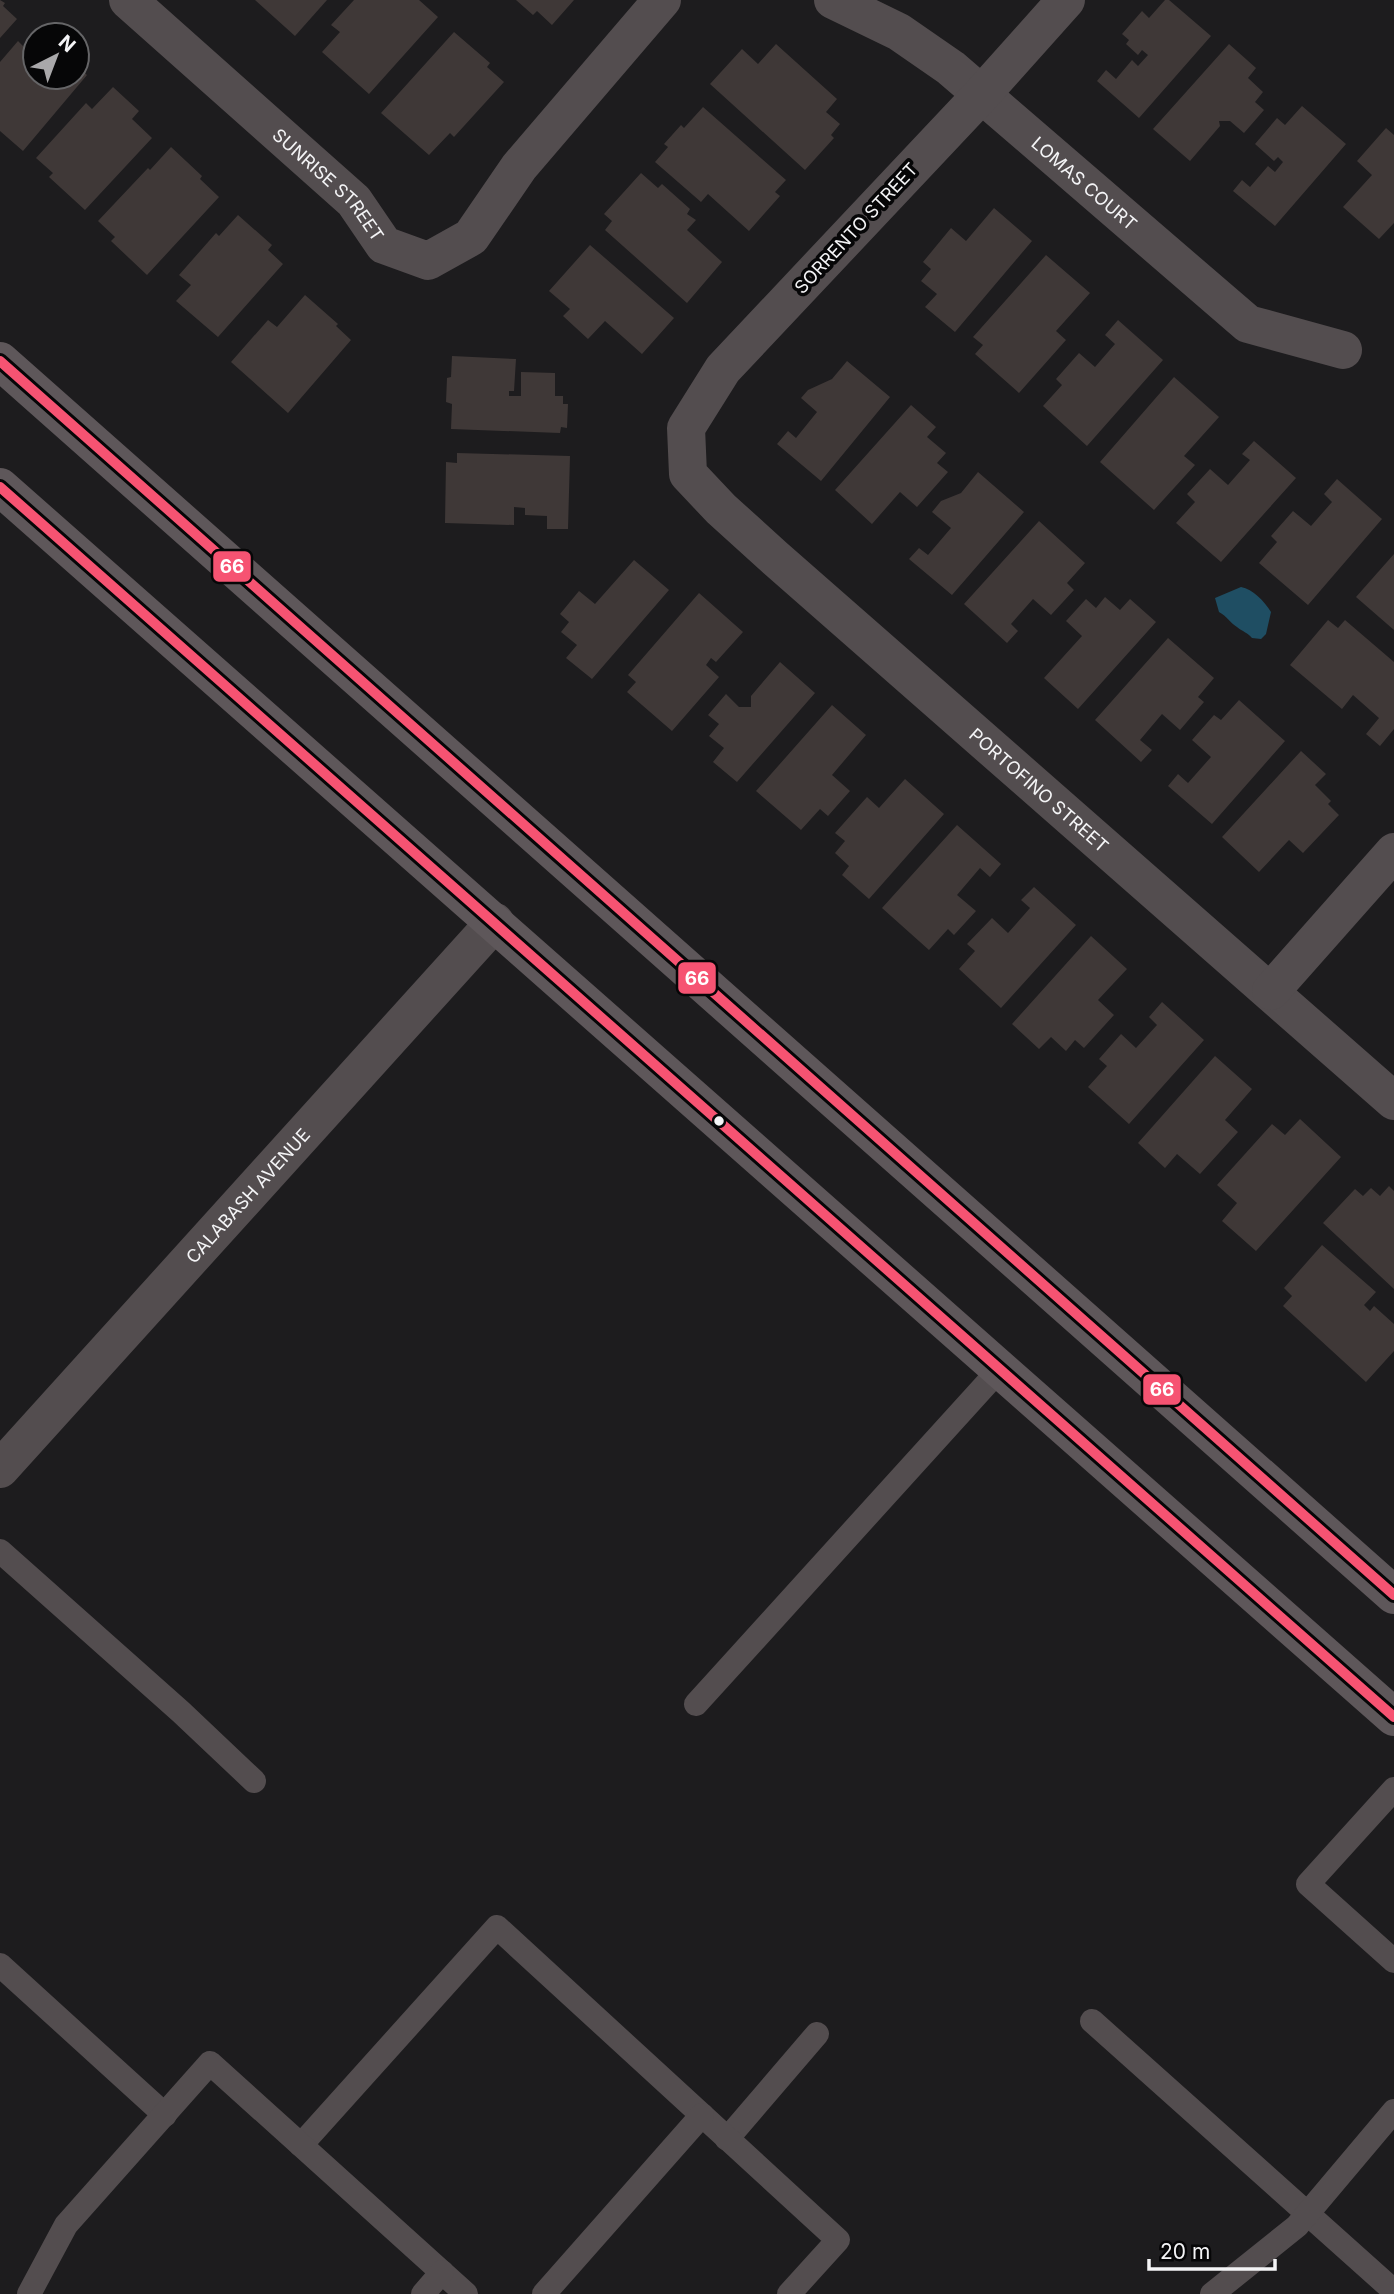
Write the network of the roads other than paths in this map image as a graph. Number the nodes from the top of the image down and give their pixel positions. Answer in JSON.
{"nodes":[{"id":1,"x":128,"y":0,"type":"edge"},
{"id":2,"x":662,"y":0,"type":"edge"},
{"id":3,"x":833,"y":0,"type":"edge"},
{"id":4,"x":1066,"y":0,"type":"edge"},
{"id":5,"x":982,"y":93,"type":"junction"},
{"id":6,"x":1343,"y":350,"type":"dead end"},
{"id":7,"x":0,"y":361,"type":"edge"},
{"id":8,"x":688,"y":474,"type":"joint"},
{"id":9,"x":0,"y":487,"type":"edge"},
{"id":10,"x":1394,"y":852,"type":"edge"},
{"id":11,"x":495,"y":922,"type":"junction"},
{"id":12,"x":1271,"y":991,"type":"junction"},
{"id":13,"x":1394,"y":1101,"type":"edge"},
{"id":14,"x":1000,"y":1369,"type":"junction"},
{"id":15,"x":2,"y":1462,"type":"edge"},
{"id":16,"x":0,"y":1551,"type":"edge"},
{"id":17,"x":1394,"y":1595,"type":"edge"},
{"id":18,"x":696,"y":1704,"type":"dead end"},
{"id":19,"x":1394,"y":1717,"type":"edge"},
{"id":20,"x":254,"y":1781,"type":"dead end"},
{"id":21,"x":1394,"y":1789,"type":"edge"},
{"id":22,"x":1394,"y":1961,"type":"edge"},
{"id":23,"x":0,"y":1965,"type":"edge"},
{"id":24,"x":1092,"y":2021,"type":"dead end"},
{"id":25,"x":817,"y":2034,"type":"dead end"},
{"id":26,"x":1394,"y":2111,"type":"edge"},
{"id":27,"x":702,"y":2115,"type":"junction"},
{"id":28,"x":165,"y":2116,"type":"junction"},
{"id":29,"x":727,"y":2139,"type":"junction"},
{"id":30,"x":301,"y":2145,"type":"junction"},
{"id":31,"x":1308,"y":2213,"type":"junction"},
{"id":32,"x":442,"y":2272,"type":"junction"},
{"id":33,"x":1394,"y":2291,"type":"edge"},
{"id":34,"x":29,"y":2294,"type":"edge"},
{"id":35,"x":423,"y":2294,"type":"edge"},
{"id":36,"x":466,"y":2294,"type":"edge"},
{"id":37,"x":544,"y":2294,"type":"edge"},
{"id":38,"x":789,"y":2294,"type":"edge"},
{"id":39,"x":1212,"y":2294,"type":"edge"}],
"edges":[{"from":1,"to":2,"type":"street","name":"SUNRISE STREET"},
{"from":3,"to":5,"type":"street","name":"LOMAS COURT"},
{"from":4,"to":5,"type":"street","name":"SORRENTO STREET"},
{"from":5,"to":6,"type":"street","name":"LOMAS COURT"},
{"from":5,"to":8,"type":"street","name":"SORRENTO STREET"},
{"from":7,"to":17,"type":"main road"},
{"from":8,"to":12,"type":"street","name":"PORTOFINO STREET"},
{"from":9,"to":11,"type":"main road"},
{"from":10,"to":12,"type":"street"},
{"from":11,"to":14,"type":"main road"},
{"from":11,"to":15,"type":"street","name":"CALABASH AVENUE"},
{"from":12,"to":13,"type":"street","name":"PORTOFINO STREET"},
{"from":14,"to":18,"type":"lane"},
{"from":14,"to":19,"type":"main road"},
{"from":16,"to":20,"type":"lane"},
{"from":21,"to":22,"type":"lane"},
{"from":23,"to":28,"type":"lane"},
{"from":24,"to":31,"type":"lane"},
{"from":25,"to":29,"type":"lane"},
{"from":26,"to":31,"type":"lane"},
{"from":27,"to":29,"type":"lane"},
{"from":27,"to":30,"type":"lane"},
{"from":27,"to":37,"type":"lane"},
{"from":28,"to":30,"type":"lane"},
{"from":28,"to":34,"type":"lane"},
{"from":29,"to":38,"type":"lane"},
{"from":30,"to":32,"type":"lane"},
{"from":31,"to":33,"type":"lane"},
{"from":31,"to":39,"type":"lane"},
{"from":32,"to":35,"type":"lane"},
{"from":32,"to":36,"type":"lane"}]}
